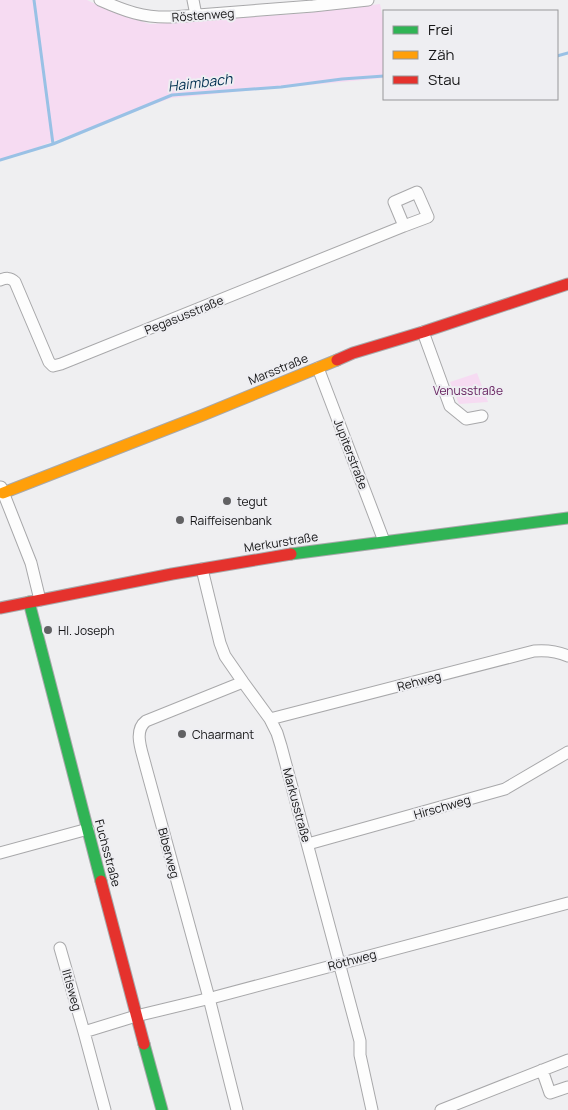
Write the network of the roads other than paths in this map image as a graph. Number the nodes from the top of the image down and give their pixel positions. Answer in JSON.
{"nodes":[{"id":1,"x":100,"y":0,"type":"edge"},
{"id":2,"x":193,"y":0,"type":"edge"},
{"id":3,"x":368,"y":0,"type":"edge"},
{"id":4,"x":196,"y":15,"type":"junction"},
{"id":5,"x":404,"y":226,"type":"dead end"},
{"id":6,"x":0,"y":280,"type":"edge"},
{"id":7,"x":568,"y":284,"type":"edge"},
{"id":8,"x":423,"y":332,"type":"junction"},
{"id":9,"x":318,"y":368,"type":"junction"},
{"id":10,"x":482,"y":416,"type":"dead end"},
{"id":11,"x":2,"y":489,"type":"edge"},
{"id":12,"x":568,"y":518,"type":"edge"},
{"id":13,"x":384,"y":541,"type":"junction"},
{"id":14,"x":202,"y":569,"type":"junction"},
{"id":15,"x":35,"y":601,"type":"junction"},
{"id":16,"x":0,"y":608,"type":"edge"},
{"id":17,"x":568,"y":656,"type":"edge"},
{"id":18,"x":243,"y":682,"type":"junction"},
{"id":19,"x":270,"y":720,"type":"junction"},
{"id":20,"x":568,"y":752,"type":"edge"},
{"id":21,"x":88,"y":830,"type":"junction"},
{"id":22,"x":308,"y":844,"type":"junction"},
{"id":23,"x":0,"y":853,"type":"edge"},
{"id":24,"x":568,"y":904,"type":"edge"},
{"id":25,"x":60,"y":948,"type":"dead end"},
{"id":26,"x":338,"y":964,"type":"junction"},
{"id":27,"x":209,"y":998,"type":"junction"},
{"id":28,"x":136,"y":1016,"type":"junction"},
{"id":29,"x":84,"y":1032,"type":"junction"},
{"id":30,"x":568,"y":1060,"type":"edge"},
{"id":31,"x":542,"y":1070,"type":"junction"},
{"id":32,"x":568,"y":1086,"type":"edge"},
{"id":33,"x":105,"y":1110,"type":"edge"},
{"id":34,"x":162,"y":1110,"type":"edge"},
{"id":35,"x":236,"y":1110,"type":"edge"},
{"id":36,"x":371,"y":1110,"type":"edge"},
{"id":37,"x":441,"y":1110,"type":"edge"}],
"edges":[{"from":1,"to":4,"type":"street","name":"Röstenweg"},
{"from":2,"to":4,"type":"street"},
{"from":3,"to":4,"type":"street","name":"Röstenweg"},
{"from":5,"to":6,"type":"street","name":"Pegasusstraße"},
{"from":7,"to":8,"type":"street","name":"Marsstraße"},
{"from":8,"to":9,"type":"street","name":"Marsstraße"},
{"from":8,"to":10,"type":"street"},
{"from":9,"to":11,"type":"street","name":"Marsstraße"},
{"from":9,"to":13,"type":"street","name":"Jupiterstraße"},
{"from":11,"to":15,"type":"street"},
{"from":12,"to":13,"type":"street","name":"Merkurstraße"},
{"from":13,"to":14,"type":"street","name":"Merkurstraße"},
{"from":14,"to":15,"type":"street","name":"Merkurstraße"},
{"from":14,"to":18,"type":"street","name":"Markusstraße"},
{"from":15,"to":16,"type":"street","name":"Merkurstraße"},
{"from":15,"to":21,"type":"street","name":"Fuchsstraße"},
{"from":17,"to":19,"type":"street","name":"Rehweg"},
{"from":18,"to":19,"type":"street","name":"Markusstraße"},
{"from":18,"to":27,"type":"street","name":"Biberweg"},
{"from":19,"to":22,"type":"street","name":"Markusstraße"},
{"from":20,"to":22,"type":"street","name":"Hirschweg"},
{"from":21,"to":23,"type":"street"},
{"from":21,"to":28,"type":"street","name":"Fuchsstraße"},
{"from":22,"to":26,"type":"street","name":"Markusstraße"},
{"from":24,"to":26,"type":"street","name":"Röthweg"},
{"from":25,"to":29,"type":"street","name":"Iltisweg"},
{"from":26,"to":27,"type":"street","name":"Röthweg"},
{"from":26,"to":36,"type":"street","name":"Markusstraße"},
{"from":27,"to":28,"type":"street","name":"Röthweg"},
{"from":27,"to":35,"type":"street","name":"Biberweg"},
{"from":28,"to":29,"type":"street"},
{"from":28,"to":34,"type":"street","name":"Fuchsstraße"},
{"from":29,"to":33,"type":"street","name":"Iltisweg"},
{"from":30,"to":31,"type":"street"},
{"from":31,"to":32,"type":"street"},
{"from":31,"to":37,"type":"street"}]}
